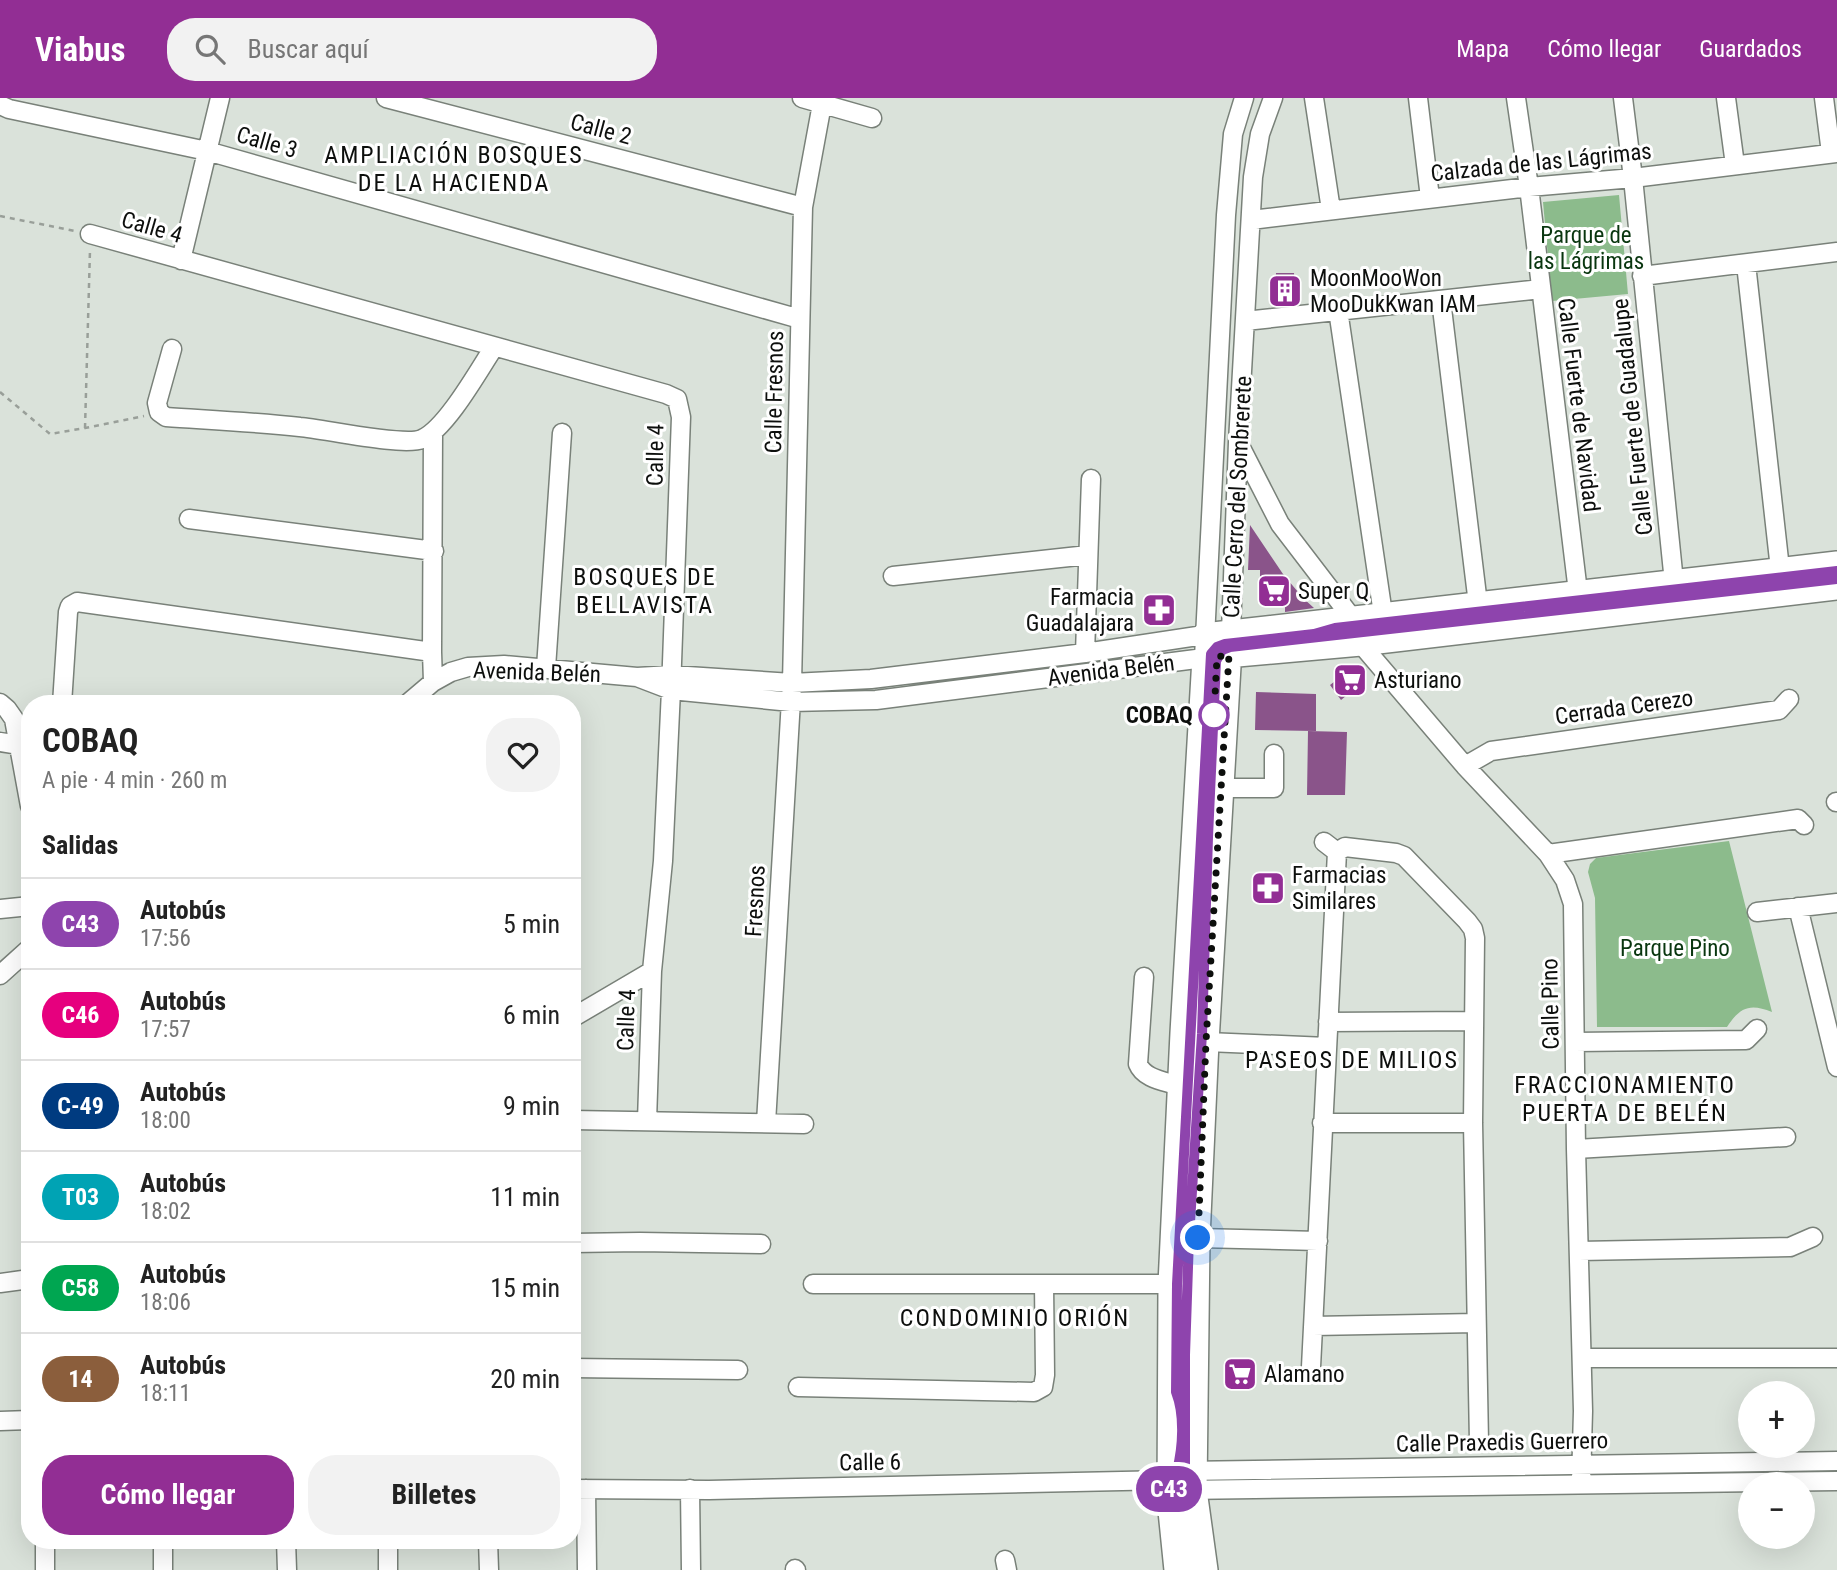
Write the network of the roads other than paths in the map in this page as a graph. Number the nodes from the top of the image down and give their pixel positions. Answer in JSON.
{"nodes":[{"id":1,"x":220,"y":98,"type":"edge"},
{"id":2,"x":386,"y":98,"type":"edge"},
{"id":3,"x":802,"y":98,"type":"edge"},
{"id":4,"x":1244,"y":98,"type":"edge"},
{"id":5,"x":1273,"y":98,"type":"edge"},
{"id":6,"x":1314,"y":98,"type":"edge"},
{"id":7,"x":1418,"y":98,"type":"edge"},
{"id":8,"x":1516,"y":98,"type":"edge"},
{"id":9,"x":1623,"y":98,"type":"edge"},
{"id":10,"x":1726,"y":98,"type":"edge"},
{"id":11,"x":1824,"y":98,"type":"edge"},
{"id":12,"x":7,"y":104,"type":"edge"},
{"id":13,"x":822,"y":104,"type":"junction"},
{"id":14,"x":872,"y":118,"type":"dead end"},
{"id":15,"x":207,"y":151,"type":"junction"},
{"id":16,"x":1834,"y":153,"type":"edge"},
{"id":17,"x":1735,"y":165,"type":"junction"},
{"id":18,"x":1633,"y":178,"type":"junction"},
{"id":19,"x":1529,"y":187,"type":"junction"},
{"id":20,"x":1430,"y":198,"type":"junction"},
{"id":21,"x":803,"y":207,"type":"junction"},
{"id":22,"x":1331,"y":210,"type":"junction"},
{"id":23,"x":1251,"y":220,"type":"junction"},
{"id":24,"x":90,"y":234,"type":"road end"},
{"id":25,"x":1837,"y":252,"type":"edge"},
{"id":26,"x":181,"y":261,"type":"junction"},
{"id":27,"x":1746,"y":264,"type":"junction"},
{"id":28,"x":1642,"y":276,"type":"junction"},
{"id":29,"x":1541,"y":289,"type":"junction"},
{"id":30,"x":1441,"y":300,"type":"junction"},
{"id":31,"x":1338,"y":310,"type":"junction"},
{"id":32,"x":800,"y":319,"type":"junction"},
{"id":33,"x":1245,"y":321,"type":"junction"},
{"id":34,"x":494,"y":347,"type":"junction"},
{"id":35,"x":172,"y":349,"type":"dead end"},
{"id":36,"x":433,"y":433,"type":"junction"},
{"id":37,"x":562,"y":433,"type":"dead end"},
{"id":38,"x":1238,"y":442,"type":"junction"},
{"id":39,"x":1091,"y":479,"type":"dead end"},
{"id":40,"x":189,"y":519,"type":"dead end"},
{"id":41,"x":433,"y":551,"type":"junction"},
{"id":42,"x":1088,"y":555,"type":"junction"},
{"id":43,"x":1837,"y":563,"type":"edge"},
{"id":44,"x":1780,"y":569,"type":"junction"},
{"id":45,"x":1837,"y":571,"type":"edge"},
{"id":46,"x":893,"y":576,"type":"dead end"},
{"id":47,"x":1837,"y":579,"type":"edge"},
{"id":48,"x":1837,"y":588,"type":"edge"},
{"id":49,"x":1578,"y":592,"type":"junction"},
{"id":50,"x":1676,"y":594,"type":"junction"},
{"id":51,"x":1478,"y":604,"type":"junction"},
{"id":52,"x":1383,"y":614,"type":"junction"},
{"id":53,"x":1352,"y":618,"type":"junction"},
{"id":54,"x":1361,"y":644,"type":"junction"},
{"id":55,"x":1219,"y":648,"type":"junction"},
{"id":56,"x":432,"y":652,"type":"junction"},
{"id":57,"x":1085,"y":653,"type":"junction"},
{"id":58,"x":545,"y":668,"type":"junction"},
{"id":59,"x":433,"y":682,"type":"junction"},
{"id":60,"x":672,"y":682,"type":"junction"},
{"id":61,"x":792,"y":683,"type":"junction"},
{"id":62,"x":63,"y":695,"type":"edge"},
{"id":63,"x":421,"y":695,"type":"edge"},
{"id":64,"x":1789,"y":699,"type":"dead end"},
{"id":65,"x":791,"y":702,"type":"junction"},
{"id":66,"x":0,"y":703,"type":"edge"},
{"id":67,"x":0,"y":742,"type":"edge"},
{"id":68,"x":21,"y":745,"type":"edge"},
{"id":69,"x":21,"y":752,"type":"edge"},
{"id":70,"x":1274,"y":754,"type":"dead end"},
{"id":71,"x":1465,"y":766,"type":"junction"},
{"id":72,"x":1222,"y":788,"type":"junction"},
{"id":73,"x":1804,"y":825,"type":"dead end"},
{"id":74,"x":1548,"y":854,"type":"junction"},
{"id":75,"x":1837,"y":903,"type":"edge"},
{"id":76,"x":21,"y":907,"type":"edge"},
{"id":77,"x":1798,"y":907,"type":"junction"},
{"id":78,"x":0,"y":909,"type":"edge"},
{"id":79,"x":1757,"y":912,"type":"dead end"},
{"id":80,"x":21,"y":956,"type":"edge"},
{"id":81,"x":652,"y":971,"type":"junction"},
{"id":82,"x":0,"y":975,"type":"edge"},
{"id":83,"x":1144,"y":977,"type":"dead end"},
{"id":84,"x":1830,"y":1008,"type":"edge"},
{"id":85,"x":581,"y":1013,"type":"edge"},
{"id":86,"x":1473,"y":1021,"type":"junction"},
{"id":87,"x":1328,"y":1022,"type":"junction"},
{"id":88,"x":1757,"y":1029,"type":"dead end"},
{"id":89,"x":1206,"y":1042,"type":"junction"},
{"id":90,"x":1575,"y":1042,"type":"junction"},
{"id":91,"x":1327,"y":1047,"type":"junction"},
{"id":92,"x":1837,"y":1065,"type":"edge"},
{"id":93,"x":1179,"y":1086,"type":"junction"},
{"id":94,"x":581,"y":1121,"type":"edge"},
{"id":95,"x":647,"y":1121,"type":"junction"},
{"id":96,"x":766,"y":1123,"type":"junction"},
{"id":97,"x":1322,"y":1123,"type":"junction"},
{"id":98,"x":1473,"y":1123,"type":"junction"},
{"id":99,"x":804,"y":1124,"type":"dead end"},
{"id":100,"x":1786,"y":1138,"type":"dead end"},
{"id":101,"x":1576,"y":1149,"type":"junction"},
{"id":102,"x":1813,"y":1237,"type":"dead end"},
{"id":103,"x":1198,"y":1238,"type":"junction"},
{"id":104,"x":1318,"y":1241,"type":"junction"},
{"id":105,"x":581,"y":1243,"type":"edge"},
{"id":106,"x":761,"y":1244,"type":"dead end"},
{"id":107,"x":1579,"y":1251,"type":"junction"},
{"id":108,"x":21,"y":1280,"type":"edge"},
{"id":109,"x":0,"y":1283,"type":"edge"},
{"id":110,"x":813,"y":1284,"type":"dead end"},
{"id":111,"x":1044,"y":1284,"type":"junction"},
{"id":112,"x":1170,"y":1284,"type":"junction"},
{"id":113,"x":1476,"y":1323,"type":"junction"},
{"id":114,"x":1313,"y":1326,"type":"junction"},
{"id":115,"x":1582,"y":1358,"type":"junction"},
{"id":116,"x":1837,"y":1358,"type":"edge"},
{"id":117,"x":1311,"y":1367,"type":"dead end"},
{"id":118,"x":581,"y":1368,"type":"edge"},
{"id":119,"x":738,"y":1370,"type":"dead end"},
{"id":120,"x":798,"y":1387,"type":"dead end"},
{"id":121,"x":21,"y":1420,"type":"edge"},
{"id":122,"x":0,"y":1421,"type":"edge"},
{"id":123,"x":1479,"y":1442,"type":"dead end"},
{"id":124,"x":1837,"y":1461,"type":"edge"},
{"id":125,"x":1582,"y":1465,"type":"junction"},
{"id":126,"x":1180,"y":1480,"type":"junction"},
{"id":127,"x":1837,"y":1481,"type":"edge"},
{"id":128,"x":1581,"y":1483,"type":"junction"},
{"id":129,"x":581,"y":1489,"type":"edge"},
{"id":130,"x":690,"y":1489,"type":"junction"},
{"id":131,"x":581,"y":1509,"type":"edge"},
{"id":132,"x":692,"y":1539,"type":"junction"},
{"id":133,"x":45,"y":1549,"type":"edge"},
{"id":134,"x":163,"y":1549,"type":"edge"},
{"id":135,"x":286,"y":1549,"type":"edge"},
{"id":136,"x":388,"y":1549,"type":"edge"},
{"id":137,"x":488,"y":1549,"type":"edge"},
{"id":138,"x":45,"y":1570,"type":"edge"},
{"id":139,"x":163,"y":1570,"type":"edge"},
{"id":140,"x":287,"y":1570,"type":"edge"},
{"id":141,"x":388,"y":1570,"type":"edge"},
{"id":142,"x":489,"y":1570,"type":"edge"},
{"id":143,"x":587,"y":1570,"type":"edge"},
{"id":144,"x":691,"y":1570,"type":"edge"},
{"id":145,"x":701,"y":1570,"type":"edge"},
{"id":146,"x":1177,"y":1570,"type":"edge"},
{"id":147,"x":1185,"y":1570,"type":"edge"},
{"id":148,"x":1193,"y":1570,"type":"edge"},
{"id":149,"x":1206,"y":1570,"type":"edge"}],
"edges":[{"from":1,"to":15,"type":"street"},
{"from":2,"to":21,"type":"street","name":"Calle 2"},
{"from":3,"to":13,"type":"street"},
{"from":4,"to":55,"type":"street","name":"Calle Cerro del Sombrerete"},
{"from":5,"to":23,"type":"street","name":"Calle Cerro del Sombrerete"},
{"from":6,"to":22,"type":"street"},
{"from":7,"to":20,"type":"street"},
{"from":8,"to":19,"type":"street","name":"Calle Fuerte de Navidad"},
{"from":9,"to":18,"type":"street","name":"Calle Fuerte de Guadalupe"},
{"from":10,"to":17,"type":"street"},
{"from":11,"to":16,"type":"street"},
{"from":12,"to":15,"type":"street","name":"Calle 3"},
{"from":13,"to":14,"type":"street"},
{"from":13,"to":21,"type":"street","name":"Calle Fresnos"},
{"from":15,"to":26,"type":"street"},
{"from":15,"to":32,"type":"street","name":"Calle 3"},
{"from":16,"to":17,"type":"street","name":"Calzada de las Lágrimas"},
{"from":17,"to":18,"type":"street","name":"Calzada de las Lágrimas"},
{"from":18,"to":19,"type":"street","name":"Calzada de las Lágrimas"},
{"from":18,"to":28,"type":"street","name":"Calle Fuerte de Guadalupe"},
{"from":19,"to":20,"type":"street","name":"Calzada de las Lágrimas"},
{"from":19,"to":29,"type":"street","name":"Calle Fuerte de Navidad"},
{"from":20,"to":22,"type":"street","name":"Calzada de las Lágrimas"},
{"from":21,"to":32,"type":"street","name":"Calle Fresnos"},
{"from":22,"to":23,"type":"street","name":"Calzada de las Lágrimas"},
{"from":23,"to":33,"type":"street","name":"Calle Cerro del Sombrerete"},
{"from":24,"to":26,"type":"street","name":"Calle 4"},
{"from":25,"to":27,"type":"street"},
{"from":26,"to":34,"type":"street","name":"Calle 4"},
{"from":27,"to":28,"type":"street"},
{"from":27,"to":44,"type":"street"},
{"from":28,"to":50,"type":"street","name":"Calle Fuerte de Guadalupe"},
{"from":29,"to":30,"type":"street"},
{"from":29,"to":49,"type":"street","name":"Calle Fuerte de Navidad"},
{"from":30,"to":31,"type":"street"},
{"from":30,"to":51,"type":"street"},
{"from":31,"to":33,"type":"street"},
{"from":31,"to":52,"type":"street"},
{"from":32,"to":61,"type":"street","name":"Calle Fresnos"},
{"from":33,"to":38,"type":"street","name":"Calle Cerro del Sombrerete"},
{"from":34,"to":36,"type":"street"},
{"from":34,"to":60,"type":"street","name":"Calle 4"},
{"from":35,"to":36,"type":"street"},
{"from":36,"to":41,"type":"street"},
{"from":37,"to":58,"type":"street"},
{"from":38,"to":53,"type":"street"},
{"from":38,"to":55,"type":"street","name":"Calle Cerro del Sombrerete"},
{"from":39,"to":42,"type":"street"},
{"from":40,"to":41,"type":"street"},
{"from":41,"to":56,"type":"street"},
{"from":42,"to":46,"type":"street"},
{"from":42,"to":57,"type":"street"},
{"from":43,"to":44,"type":"main road","name":"Avenida Belén"},
{"from":44,"to":50,"type":"main road","name":"Avenida Belén"},
{"from":45,"to":50,"type":"street"},
{"from":47,"to":50,"type":"street"},
{"from":48,"to":50,"type":"main road","name":"Avenida Belén"},
{"from":49,"to":50,"type":"main road","name":"Avenida Belén"},
{"from":49,"to":51,"type":"main road","name":"Avenida Belén"},
{"from":50,"to":54,"type":"main road","name":"Avenida Belén"},
{"from":50,"to":55,"type":"street"},
{"from":51,"to":52,"type":"main road","name":"Avenida Belén"},
{"from":52,"to":53,"type":"main road","name":"Avenida Belén"},
{"from":53,"to":55,"type":"main road","name":"Avenida Belén"},
{"from":54,"to":55,"type":"main road","name":"Avenida Belén"},
{"from":54,"to":71,"type":"street","name":"Calle Pino"},
{"from":55,"to":57,"type":"street","name":"Avenida Belén"},
{"from":55,"to":65,"type":"street","name":"Avenida Belén"},
{"from":55,"to":72,"type":"main road","name":"Calle Cerro del Sombrerete"},
{"from":55,"to":93,"type":"main road","name":"Calle Cerro del Sombrerete"},
{"from":55,"to":126,"type":"street"},
{"from":56,"to":59,"type":"street"},
{"from":56,"to":62,"type":"street"},
{"from":57,"to":61,"type":"street","name":"Avenida Belén"},
{"from":58,"to":59,"type":"street","name":"Avenida Belén"},
{"from":58,"to":60,"type":"street","name":"Avenida Belén"},
{"from":59,"to":63,"type":"street","name":"Avenida Belén"},
{"from":60,"to":61,"type":"street","name":"Avenida Belén"},
{"from":60,"to":65,"type":"street","name":"Avenida Belén"},
{"from":60,"to":81,"type":"street","name":"Calle 4"},
{"from":61,"to":65,"type":"street","name":"Fresnos"},
{"from":64,"to":71,"type":"street","name":"Cerrada Cerezo"},
{"from":65,"to":96,"type":"street","name":"Fresnos"},
{"from":66,"to":68,"type":"street"},
{"from":67,"to":69,"type":"street"},
{"from":70,"to":72,"type":"street"},
{"from":71,"to":74,"type":"street","name":"Calle Pino"},
{"from":72,"to":89,"type":"main road","name":"Calle Cerro del Sombrerete"},
{"from":73,"to":74,"type":"street"},
{"from":74,"to":90,"type":"street","name":"Calle Pino"},
{"from":75,"to":77,"type":"street"},
{"from":76,"to":78,"type":"street"},
{"from":77,"to":79,"type":"street"},
{"from":77,"to":84,"type":"street"},
{"from":80,"to":82,"type":"street"},
{"from":81,"to":85,"type":"street"},
{"from":81,"to":95,"type":"street","name":"Calle 4"},
{"from":83,"to":93,"type":"street"},
{"from":84,"to":92,"type":"street"},
{"from":86,"to":87,"type":"street"},
{"from":86,"to":87,"type":"street"},
{"from":86,"to":98,"type":"street"},
{"from":87,"to":91,"type":"street"},
{"from":88,"to":90,"type":"street"},
{"from":89,"to":91,"type":"street"},
{"from":89,"to":103,"type":"main road","name":"Calle Cerro del Sombrerete"},
{"from":90,"to":101,"type":"street","name":"Calle Pino"},
{"from":91,"to":97,"type":"street"},
{"from":93,"to":112,"type":"main road","name":"Calle Cerro del Sombrerete"},
{"from":94,"to":95,"type":"street"},
{"from":95,"to":96,"type":"street"},
{"from":96,"to":99,"type":"street"},
{"from":97,"to":98,"type":"street"},
{"from":97,"to":104,"type":"street"},
{"from":98,"to":113,"type":"street"},
{"from":100,"to":101,"type":"street"},
{"from":101,"to":107,"type":"street","name":"Calle Pino"},
{"from":102,"to":107,"type":"street"},
{"from":103,"to":104,"type":"street"},
{"from":103,"to":126,"type":"main road","name":"Calle Cerro del Sombrerete"},
{"from":104,"to":114,"type":"street"},
{"from":105,"to":106,"type":"street"},
{"from":107,"to":115,"type":"street","name":"Calle Pino"},
{"from":108,"to":109,"type":"street"},
{"from":110,"to":111,"type":"street"},
{"from":111,"to":112,"type":"street"},
{"from":111,"to":120,"type":"street"},
{"from":112,"to":126,"type":"main road","name":"Calle Cerro del Sombrerete"},
{"from":113,"to":114,"type":"street"},
{"from":113,"to":123,"type":"street"},
{"from":114,"to":117,"type":"street"},
{"from":115,"to":116,"type":"street"},
{"from":115,"to":125,"type":"street","name":"Calle Pino"},
{"from":118,"to":119,"type":"street"},
{"from":121,"to":122,"type":"street"},
{"from":124,"to":125,"type":"street","name":"Calle Praxedis Guerrero"},
{"from":125,"to":126,"type":"street","name":"Calle Praxedis Guerrero"},
{"from":125,"to":128,"type":"street","name":"Calle Pino"},
{"from":126,"to":128,"type":"street","name":"Calle Praxedis Guerrero"},
{"from":126,"to":130,"type":"street","name":"Calle 6"},
{"from":126,"to":146,"type":"main road","name":"Calle Cerro del Sombrerete"},
{"from":126,"to":147,"type":"street"},
{"from":126,"to":148,"type":"street"},
{"from":126,"to":149,"type":"main road","name":"Calle Cerro del Sombrerete"},
{"from":127,"to":128,"type":"street","name":"Calle Praxedis Guerrero"},
{"from":129,"to":130,"type":"street","name":"Calle 6"},
{"from":130,"to":132,"type":"street"},
{"from":131,"to":143,"type":"street"},
{"from":132,"to":144,"type":"street"},
{"from":132,"to":145,"type":"street"},
{"from":133,"to":138,"type":"street"},
{"from":134,"to":139,"type":"street"},
{"from":135,"to":140,"type":"street"},
{"from":136,"to":141,"type":"street"},
{"from":137,"to":142,"type":"street"}]}
